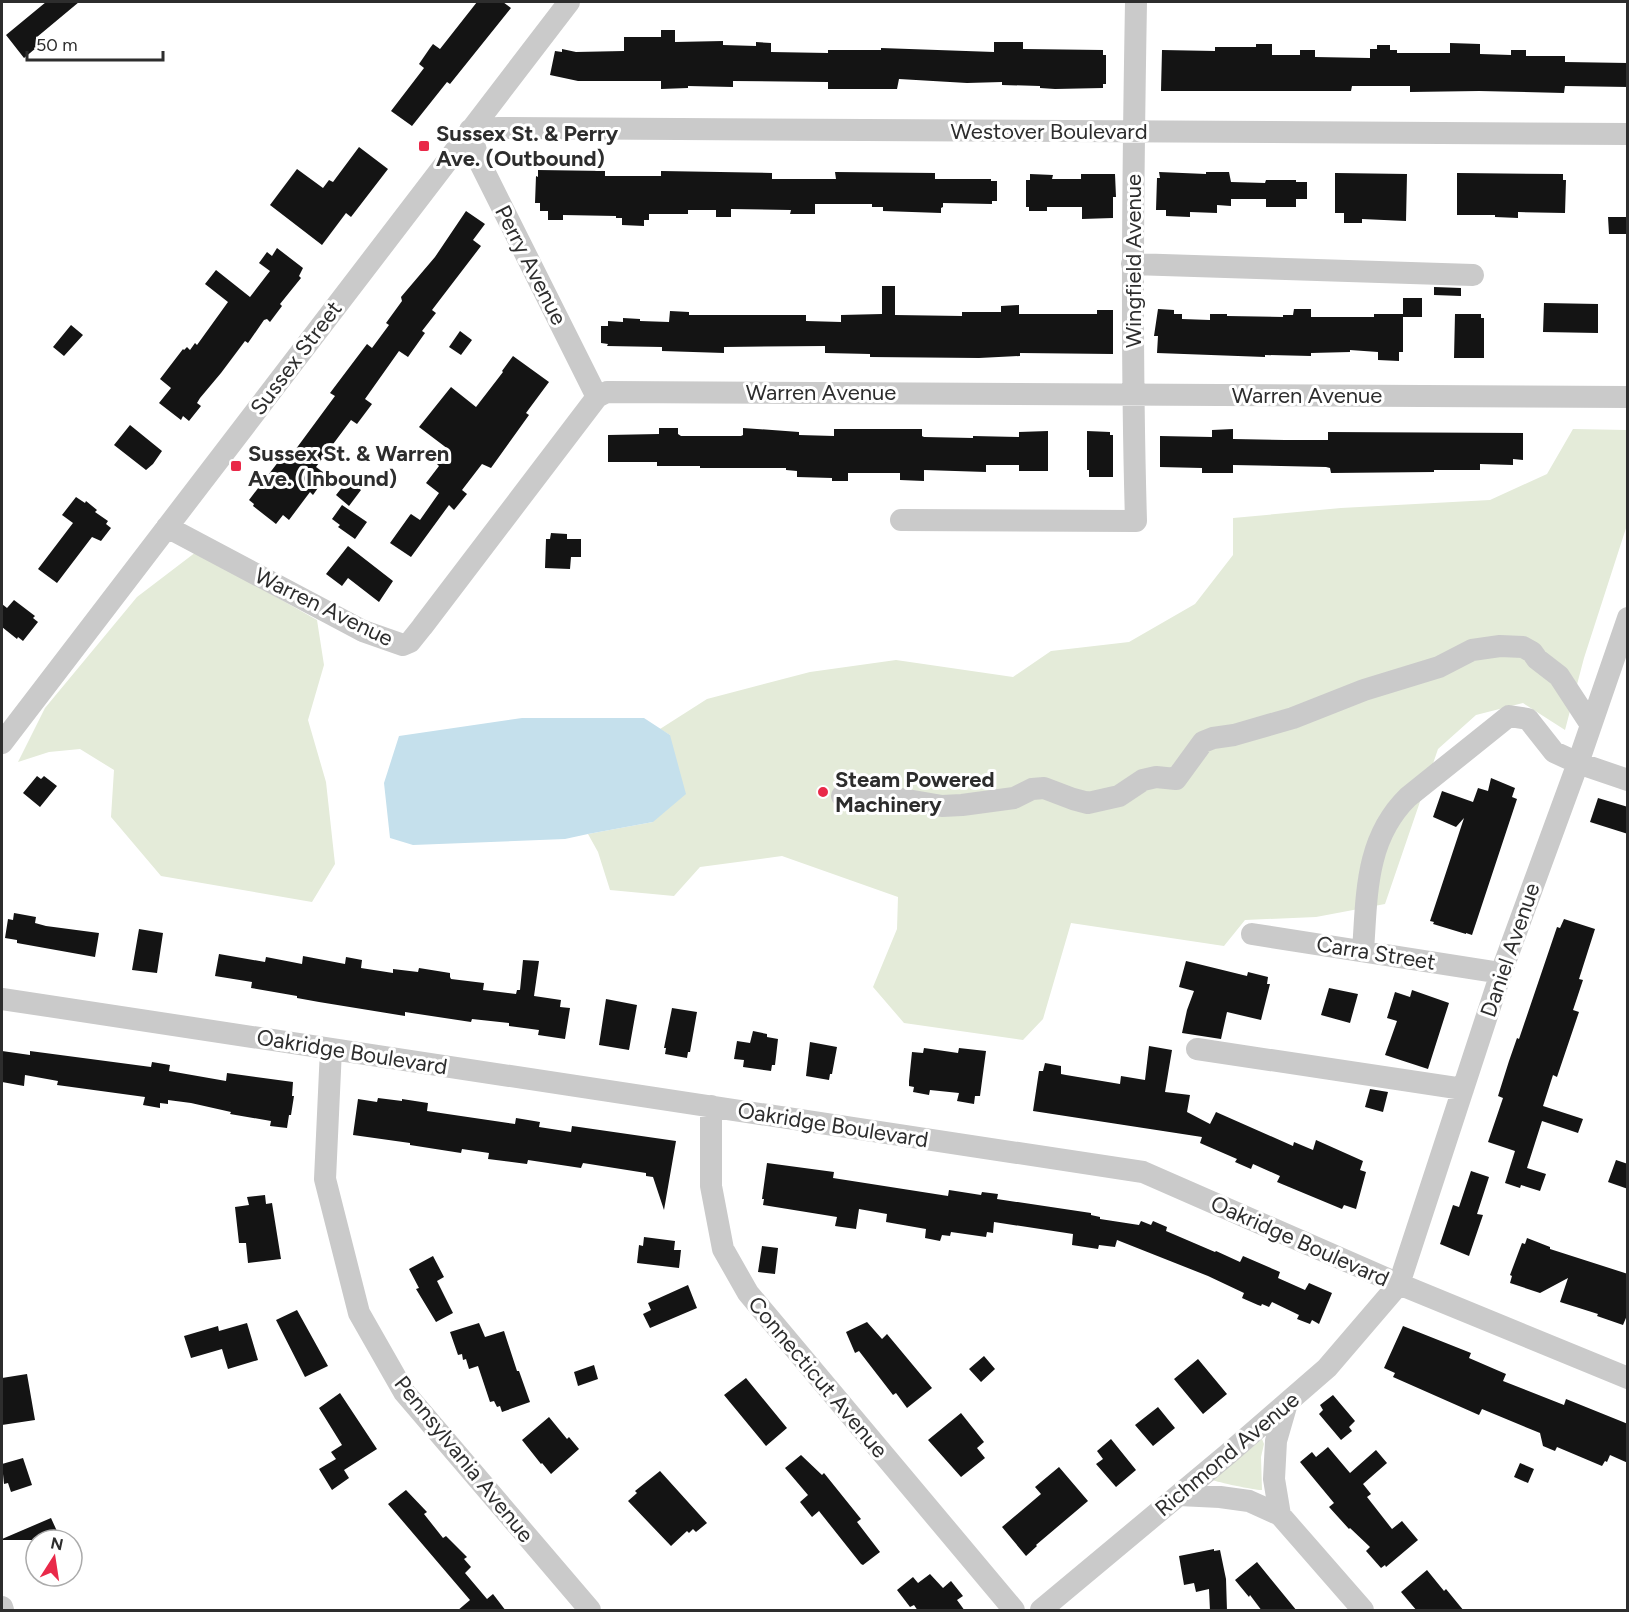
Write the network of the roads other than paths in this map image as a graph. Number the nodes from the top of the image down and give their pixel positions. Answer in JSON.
{"nodes":[{"id":1,"x":569,"y":2,"type":"edge"},
{"id":2,"x":1136,"y":2,"type":"edge"},
{"id":3,"x":470,"y":130,"type":"junction"},
{"id":4,"x":1134,"y":131,"type":"junction"},
{"id":5,"x":1628,"y":135,"type":"edge"},
{"id":6,"x":1132,"y":264,"type":"junction"},
{"id":7,"x":1473,"y":276,"type":"dead end"},
{"id":8,"x":1132,"y":394,"type":"junction"},
{"id":9,"x":597,"y":397,"type":"junction"},
{"id":10,"x":1628,"y":397,"type":"edge"},
{"id":11,"x":901,"y":520,"type":"dead end"},
{"id":12,"x":167,"y":527,"type":"junction"},
{"id":13,"x":1628,"y":618,"type":"edge"},
{"id":14,"x":1591,"y":725,"type":"junction"},
{"id":15,"x":2,"y":743,"type":"edge"},
{"id":16,"x":1578,"y":763,"type":"junction"},
{"id":17,"x":1628,"y":780,"type":"edge"},
{"id":18,"x":842,"y":796,"type":"dead end"},
{"id":19,"x":1252,"y":934,"type":"dead end"},
{"id":20,"x":1363,"y":951,"type":"junction"},
{"id":21,"x":1501,"y":973,"type":"junction"},
{"id":22,"x":2,"y":999,"type":"edge"},
{"id":23,"x":331,"y":1049,"type":"junction"},
{"id":24,"x":1197,"y":1049,"type":"dead end"},
{"id":25,"x":1463,"y":1089,"type":"junction"},
{"id":26,"x":711,"y":1106,"type":"junction"},
{"id":27,"x":1399,"y":1284,"type":"junction"},
{"id":28,"x":1628,"y":1378,"type":"edge"},
{"id":29,"x":1287,"y":1403,"type":"junction"},
{"id":30,"x":1179,"y":1495,"type":"junction"},
{"id":31,"x":1280,"y":1515,"type":"junction"},
{"id":32,"x":1049,"y":1608,"type":"edge"},
{"id":33,"x":590,"y":1611,"type":"edge"},
{"id":34,"x":1014,"y":1611,"type":"edge"},
{"id":35,"x":1363,"y":1611,"type":"edge"}],
"edges":[{"from":1,"to":3,"type":"street","name":"Sussex Street"},
{"from":2,"to":4,"type":"street","name":"Wingfield Avenue"},
{"from":3,"to":4,"type":"street","name":"Westover Boulevard"},
{"from":3,"to":9,"type":"street","name":"Perry Avenue"},
{"from":3,"to":12,"type":"street","name":"Sussex Street"},
{"from":4,"to":5,"type":"street","name":"Westover Boulevard"},
{"from":4,"to":6,"type":"street","name":"Wingfield Avenue"},
{"from":6,"to":7,"type":"street"},
{"from":6,"to":8,"type":"street","name":"Wingfield Avenue"},
{"from":8,"to":9,"type":"street","name":"Warren Avenue"},
{"from":8,"to":10,"type":"street","name":"Warren Avenue"},
{"from":8,"to":11,"type":"street","name":"Wingfield Avenue"},
{"from":9,"to":12,"type":"street","name":"Warren Avenue"},
{"from":12,"to":15,"type":"street","name":"Sussex Street"},
{"from":13,"to":14,"type":"street","name":"Daniel Avenue"},
{"from":14,"to":16,"type":"street","name":"Daniel Avenue"},
{"from":14,"to":18,"type":"street"},
{"from":16,"to":17,"type":"street"},
{"from":16,"to":20,"type":"street"},
{"from":16,"to":21,"type":"street","name":"Daniel Avenue"},
{"from":19,"to":20,"type":"street","name":"Carra Street"},
{"from":20,"to":21,"type":"street","name":"Carra Street"},
{"from":21,"to":25,"type":"street","name":"Daniel Avenue"},
{"from":22,"to":23,"type":"street","name":"Oakridge Boulevard"},
{"from":23,"to":26,"type":"street","name":"Oakridge Boulevard"},
{"from":23,"to":33,"type":"street","name":"Pennsylvania Avenue"},
{"from":24,"to":25,"type":"street"},
{"from":25,"to":27,"type":"street","name":"Daniel Avenue"},
{"from":26,"to":27,"type":"street","name":"Oakridge Boulevard"},
{"from":26,"to":34,"type":"street","name":"Connecticut Avenue"},
{"from":27,"to":28,"type":"street","name":"Oakridge Boulevard"},
{"from":27,"to":29,"type":"street","name":"Richmond Avenue"},
{"from":29,"to":30,"type":"street","name":"Richmond Avenue"},
{"from":29,"to":31,"type":"street"},
{"from":30,"to":31,"type":"street"},
{"from":30,"to":32,"type":"street","name":"Richmond Avenue"},
{"from":31,"to":35,"type":"street"}]}
